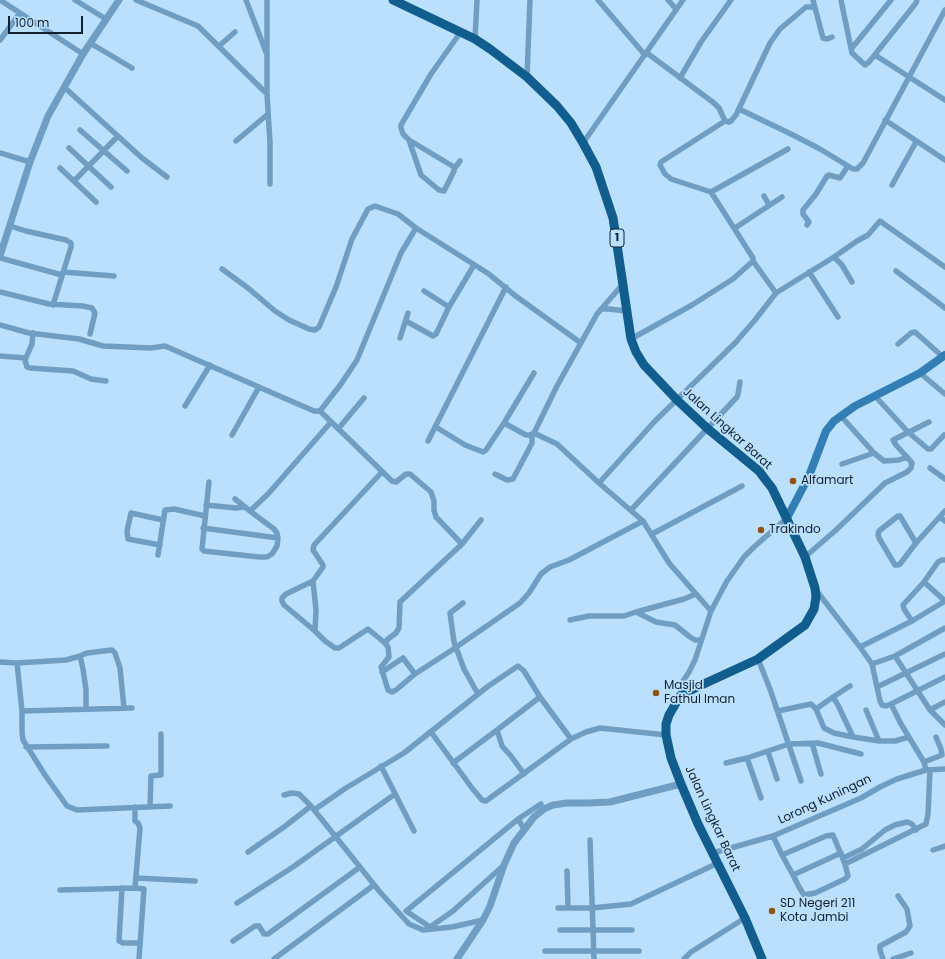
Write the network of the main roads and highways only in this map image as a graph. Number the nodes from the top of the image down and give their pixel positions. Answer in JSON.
{"nodes":[{"id":1,"x":393,"y":0,"type":"edge"},
{"id":2,"x":944,"y":356,"type":"edge"},
{"id":3,"x":787,"y":518,"type":"junction"},
{"id":4,"x":762,"y":959,"type":"edge"}],
"edges":[{"from":1,"to":3,"type":"highway","name":"Jalan Lingkar Barat","number":"1"},
{"from":2,"to":3,"type":"main road"},
{"from":3,"to":4,"type":"highway","name":"Jalan Lingkar Barat","number":"1"}]}
